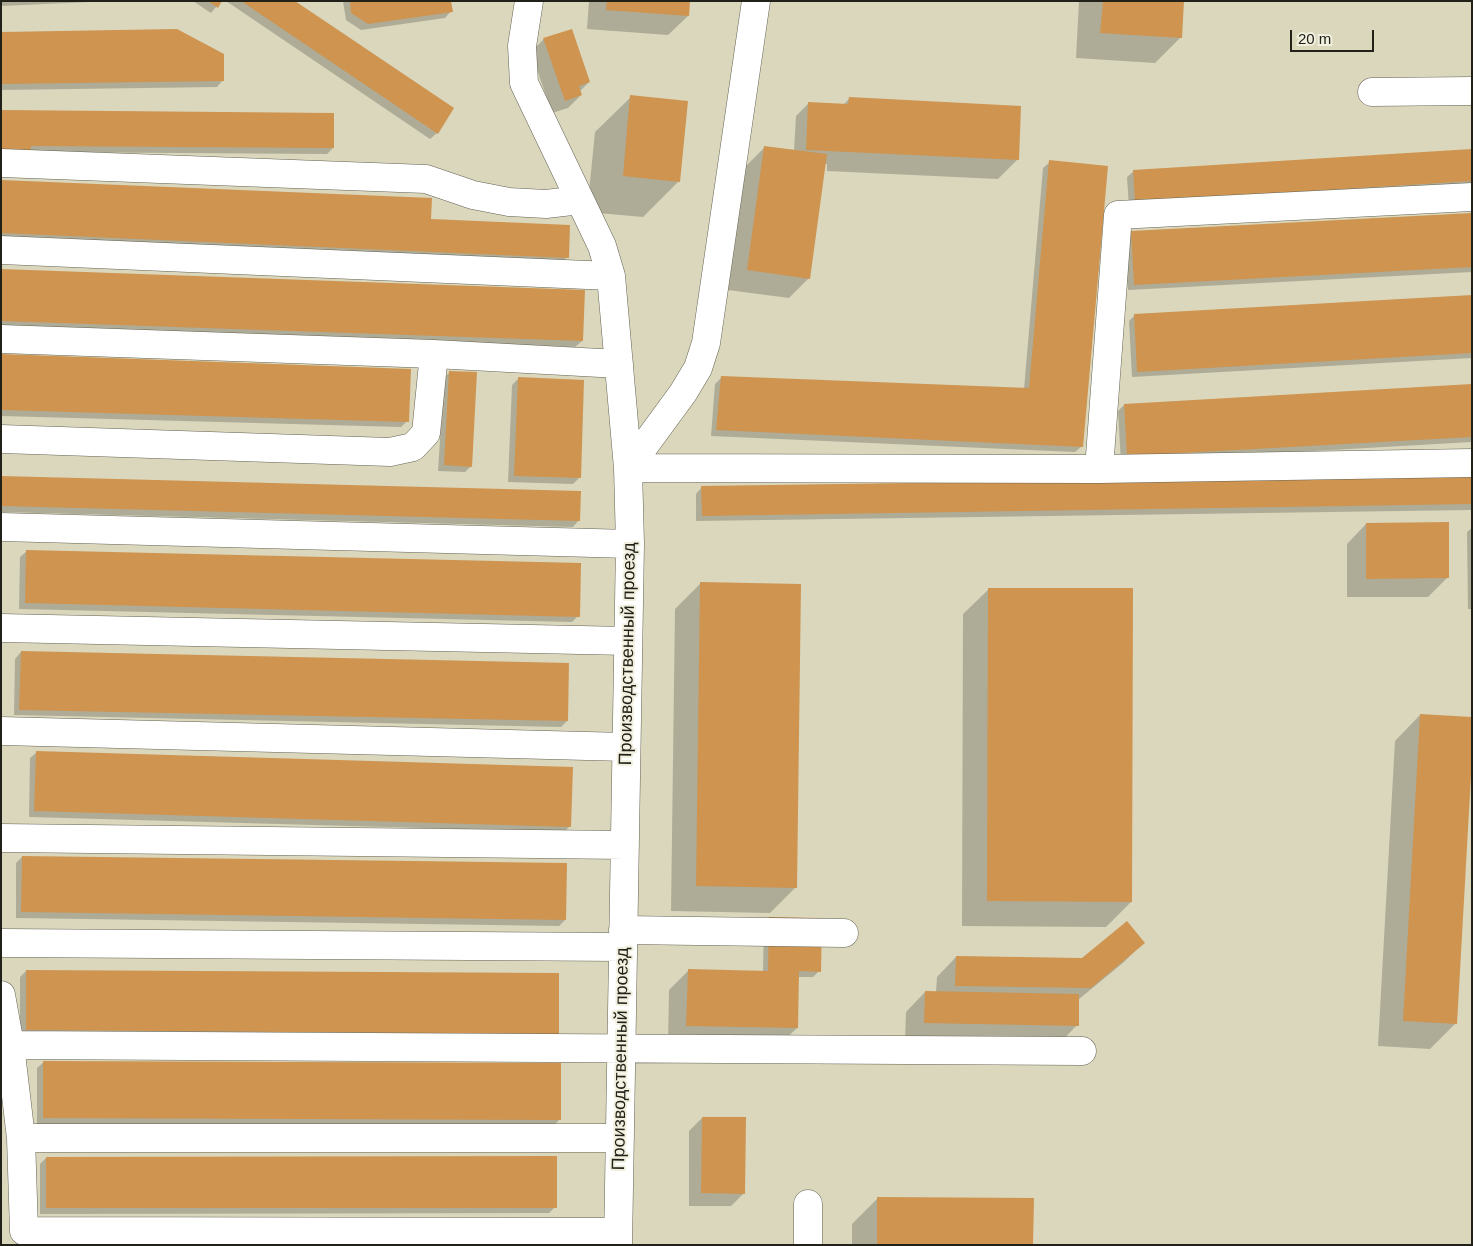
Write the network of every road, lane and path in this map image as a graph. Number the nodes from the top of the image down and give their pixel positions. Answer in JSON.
{"nodes":[{"id":1,"x":530,"y":1,"type":"edge"},
{"id":2,"x":756,"y":1,"type":"edge"},
{"id":3,"x":1472,"y":91,"type":"edge"},
{"id":4,"x":1372,"y":92,"type":"dead end"},
{"id":5,"x":1,"y":163,"type":"edge"},
{"id":6,"x":1472,"y":198,"type":"edge"},
{"id":7,"x":580,"y":200,"type":"junction"},
{"id":8,"x":1,"y":250,"type":"edge"},
{"id":9,"x":611,"y":276,"type":"junction"},
{"id":10,"x":1,"y":339,"type":"edge"},
{"id":11,"x":434,"y":354,"type":"junction"},
{"id":12,"x":620,"y":364,"type":"junction"},
{"id":13,"x":1,"y":439,"type":"edge"},
{"id":14,"x":1472,"y":463,"type":"edge"},
{"id":15,"x":628,"y":468,"type":"junction"},
{"id":16,"x":1099,"y":469,"type":"junction"},
{"id":17,"x":1,"y":527,"type":"edge"},
{"id":18,"x":630,"y":544,"type":"junction"},
{"id":19,"x":1,"y":628,"type":"edge"},
{"id":20,"x":628,"y":641,"type":"junction"},
{"id":21,"x":1,"y":731,"type":"edge"},
{"id":22,"x":626,"y":747,"type":"junction"},
{"id":23,"x":1,"y":838,"type":"edge"},
{"id":24,"x":625,"y":845,"type":"junction"},
{"id":25,"x":844,"y":933,"type":"dead end"},
{"id":26,"x":623,"y":938,"type":"junction"},
{"id":27,"x":1,"y":943,"type":"edge"},
{"id":28,"x":1,"y":995,"type":"edge"},
{"id":29,"x":10,"y":1044,"type":"junction"},
{"id":30,"x":622,"y":1048,"type":"junction"},
{"id":31,"x":1082,"y":1051,"type":"dead end"},
{"id":32,"x":21,"y":1138,"type":"junction"},
{"id":33,"x":620,"y":1138,"type":"junction"},
{"id":34,"x":808,"y":1204,"type":"dead end"},
{"id":35,"x":618,"y":1238,"type":"edge"},
{"id":36,"x":808,"y":1245,"type":"edge"}],
"edges":[{"from":1,"to":7,"type":"street","name":"Производственный проезд"},
{"from":2,"to":15,"type":"street"},
{"from":3,"to":4,"type":"street"},
{"from":5,"to":7,"type":"street"},
{"from":6,"to":16,"type":"street"},
{"from":7,"to":9,"type":"street","name":"Производственный проезд"},
{"from":8,"to":9,"type":"street"},
{"from":9,"to":12,"type":"street","name":"Производственный проезд"},
{"from":10,"to":11,"type":"street"},
{"from":11,"to":12,"type":"street"},
{"from":11,"to":13,"type":"street"},
{"from":12,"to":15,"type":"street","name":"Производственный проезд"},
{"from":14,"to":16,"type":"street"},
{"from":15,"to":16,"type":"street"},
{"from":15,"to":18,"type":"street","name":"Производственный проезд"},
{"from":17,"to":18,"type":"street"},
{"from":18,"to":20,"type":"street","name":"Производственный проезд"},
{"from":19,"to":20,"type":"street"},
{"from":20,"to":22,"type":"street","name":"Производственный проезд"},
{"from":21,"to":22,"type":"street"},
{"from":22,"to":24,"type":"street","name":"Производственный проезд"},
{"from":23,"to":24,"type":"street"},
{"from":24,"to":26,"type":"street","name":"Производственный проезд"},
{"from":25,"to":26,"type":"street"},
{"from":26,"to":27,"type":"street"},
{"from":26,"to":30,"type":"street","name":"Производственный проезд"},
{"from":28,"to":29,"type":"street"},
{"from":29,"to":30,"type":"street"},
{"from":29,"to":32,"type":"street"},
{"from":30,"to":31,"type":"street"},
{"from":30,"to":33,"type":"street","name":"Производственный проезд"},
{"from":32,"to":33,"type":"street"},
{"from":32,"to":35,"type":"street"},
{"from":33,"to":35,"type":"street","name":"Производственный проезд"},
{"from":34,"to":36,"type":"street"}]}
